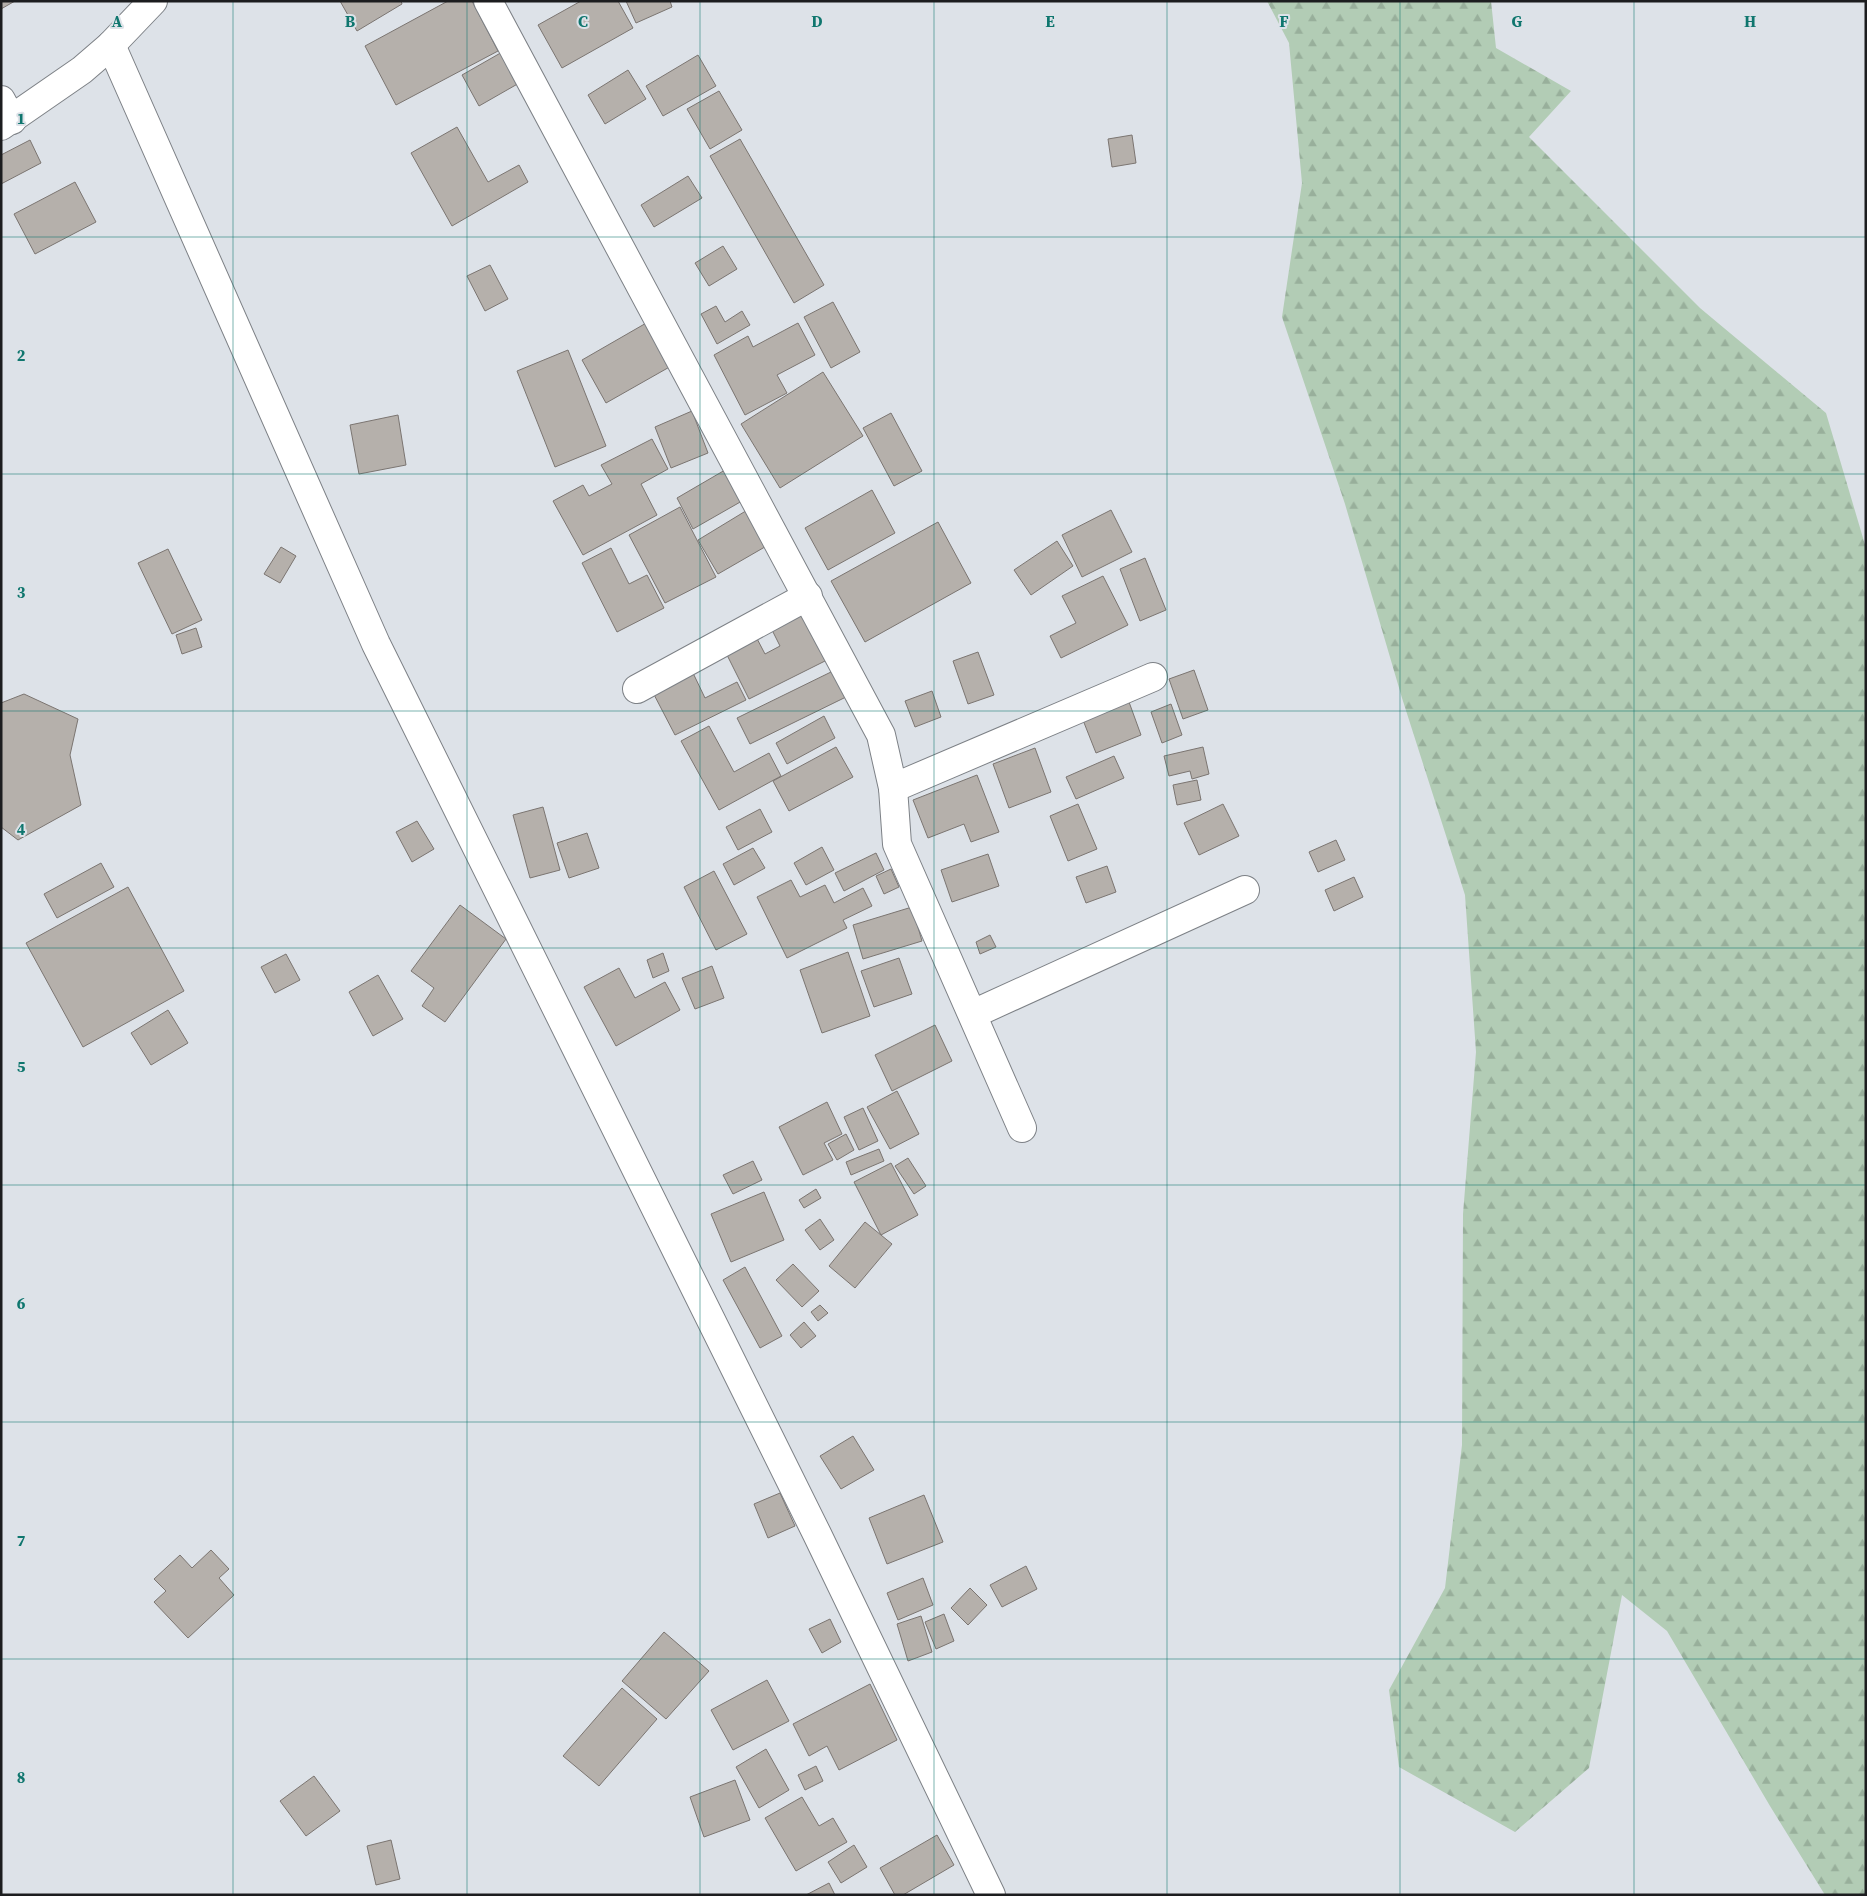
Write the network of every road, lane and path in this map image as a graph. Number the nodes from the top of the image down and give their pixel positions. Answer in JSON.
{"nodes":[{"id":1,"x":154,"y":1,"type":"edge"},
{"id":2,"x":488,"y":1,"type":"edge"},
{"id":3,"x":111,"y":45,"type":"junction"},
{"id":4,"x":5,"y":116,"type":"edge"},
{"id":5,"x":808,"y":596,"type":"junction"},
{"id":6,"x":1153,"y":676,"type":"dead end"},
{"id":7,"x":637,"y":689,"type":"dead end"},
{"id":8,"x":893,"y":788,"type":"junction"},
{"id":9,"x":1245,"y":890,"type":"dead end"},
{"id":10,"x":973,"y":1014,"type":"junction"},
{"id":11,"x":1022,"y":1128,"type":"dead end"},
{"id":12,"x":991,"y":1895,"type":"edge"}],
"edges":[{"from":1,"to":3,"type":"street"},
{"from":2,"to":5,"type":"street"},
{"from":3,"to":4,"type":"street"},
{"from":3,"to":12,"type":"street"},
{"from":5,"to":7,"type":"street"},
{"from":5,"to":8,"type":"street"},
{"from":6,"to":8,"type":"street"},
{"from":8,"to":10,"type":"street"},
{"from":9,"to":10,"type":"street"},
{"from":10,"to":11,"type":"street"}]}
